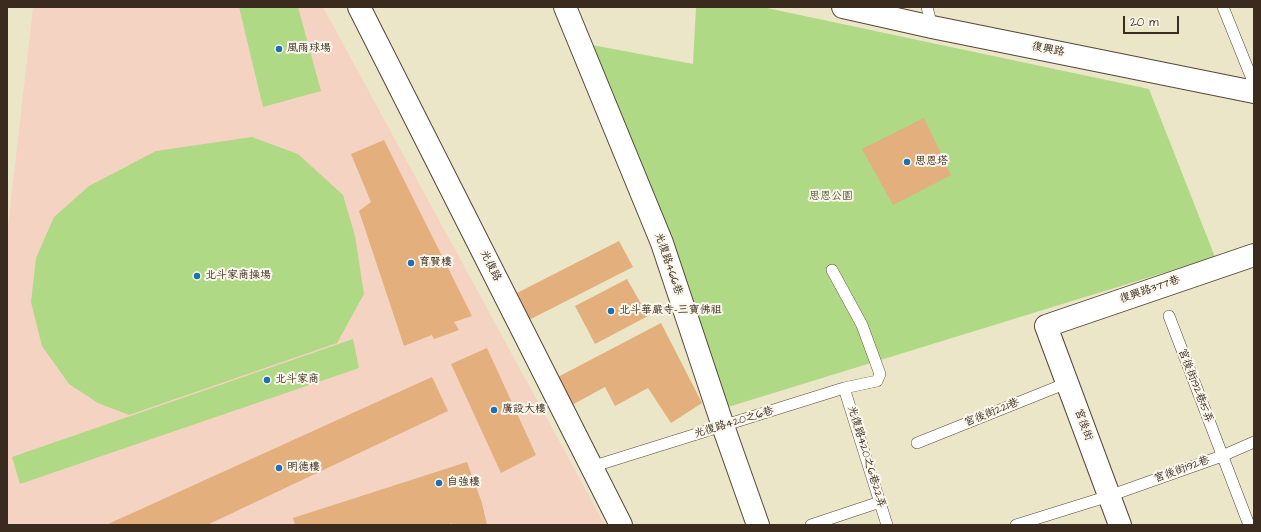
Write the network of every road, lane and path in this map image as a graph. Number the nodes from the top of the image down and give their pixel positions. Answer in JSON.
{"nodes":[{"id":1,"x":359,"y":7,"type":"edge"},
{"id":2,"x":566,"y":7,"type":"edge"},
{"id":3,"x":843,"y":7,"type":"edge"},
{"id":4,"x":1223,"y":7,"type":"edge"},
{"id":5,"x":930,"y":17,"type":"edge"},
{"id":6,"x":1254,"y":84,"type":"edge"},
{"id":7,"x":1254,"y":92,"type":"edge"},
{"id":8,"x":1254,"y":255,"type":"edge"},
{"id":9,"x":832,"y":270,"type":"dead end"},
{"id":10,"x":1169,"y":316,"type":"dead end"},
{"id":11,"x":1046,"y":326,"type":"joint"},
{"id":12,"x":1067,"y":383,"type":"junction"},
{"id":13,"x":844,"y":388,"type":"junction"},
{"id":14,"x":723,"y":426,"type":"junction"},
{"id":15,"x":1254,"y":442,"type":"edge"},
{"id":16,"x":917,"y":443,"type":"dead end"},
{"id":17,"x":1222,"y":456,"type":"junction"},
{"id":18,"x":591,"y":467,"type":"junction"},
{"id":19,"x":1109,"y":496,"type":"junction"},
{"id":20,"x":880,"y":502,"type":"junction"},
{"id":21,"x":621,"y":525,"type":"edge"},
{"id":22,"x":758,"y":525,"type":"edge"},
{"id":23,"x":810,"y":525,"type":"edge"},
{"id":24,"x":887,"y":525,"type":"edge"},
{"id":25,"x":1016,"y":525,"type":"edge"},
{"id":26,"x":1120,"y":525,"type":"edge"},
{"id":27,"x":1249,"y":525,"type":"edge"}],
"edges":[{"from":1,"to":18,"type":"street","name":"光復路"},
{"from":2,"to":14,"type":"street","name":"光復路466巷"},
{"from":3,"to":5,"type":"street","name":"復興路"},
{"from":4,"to":6,"type":"lane"},
{"from":5,"to":7,"type":"street","name":"復興路"},
{"from":8,"to":11,"type":"street","name":"復興路377巷"},
{"from":9,"to":13,"type":"lane","name":"光復路420之6巷"},
{"from":10,"to":17,"type":"lane","name":"宮後街192巷15弄"},
{"from":11,"to":12,"type":"street","name":"宮後街"},
{"from":12,"to":16,"type":"lane","name":"宮後街221巷"},
{"from":12,"to":19,"type":"street","name":"宮後街"},
{"from":13,"to":14,"type":"lane","name":"光復路420之6巷"},
{"from":13,"to":20,"type":"lane","name":"光復路420之6巷22弄"},
{"from":14,"to":18,"type":"lane","name":"光復路420之6巷"},
{"from":14,"to":22,"type":"street","name":"光復路466巷"},
{"from":15,"to":17,"type":"lane","name":"宮後街192巷"},
{"from":17,"to":19,"type":"lane","name":"宮後街192巷"},
{"from":17,"to":27,"type":"lane","name":"宮後街192巷15弄"},
{"from":18,"to":21,"type":"street","name":"光復路"},
{"from":19,"to":25,"type":"lane","name":"宮後街192巷"},
{"from":19,"to":26,"type":"street","name":"宮後街"},
{"from":20,"to":23,"type":"lane"},
{"from":20,"to":24,"type":"lane","name":"光復路420之6巷22弄"}]}
